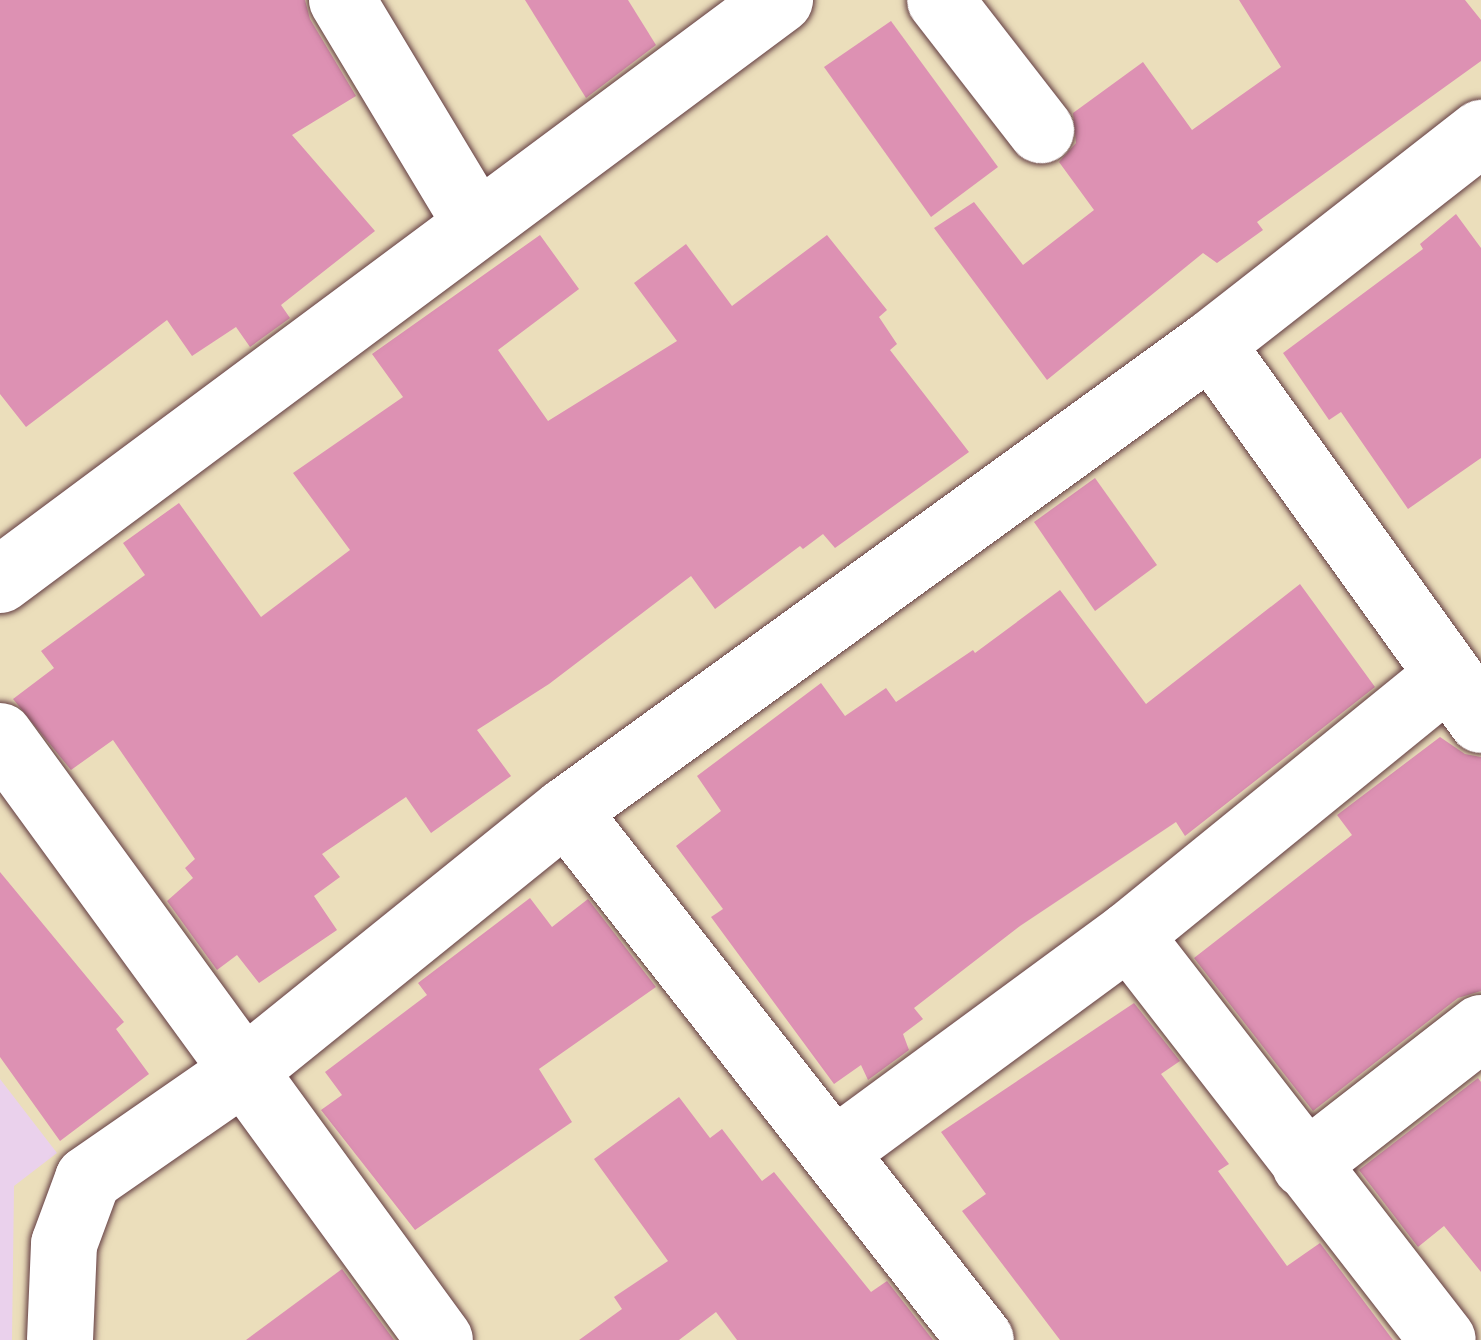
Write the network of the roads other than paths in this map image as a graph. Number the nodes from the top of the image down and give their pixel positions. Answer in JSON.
{"nodes":[{"id":1,"x":342,"y":0,"type":"edge"},
{"id":2,"x":780,"y":0,"type":"edge"},
{"id":3,"x":940,"y":0,"type":"edge"},
{"id":4,"x":1041,"y":130,"type":"dead end"},
{"id":5,"x":1481,"y":133,"type":"edge"},
{"id":6,"x":477,"y":225,"type":"junction"},
{"id":7,"x":1210,"y":344,"type":"junction"},
{"id":8,"x":0,"y":580,"type":"edge"},
{"id":9,"x":1464,"y":698,"type":"edge"},
{"id":10,"x":0,"y":736,"type":"edge"},
{"id":11,"x":566,"y":811,"type":"junction"},
{"id":12,"x":1130,"y":935,"type":"junction"},
{"id":13,"x":1481,"y":1028,"type":"edge"},
{"id":14,"x":242,"y":1073,"type":"junction"},
{"id":15,"x":835,"y":1151,"type":"junction"},
{"id":16,"x":1305,"y":1165,"type":"junction"},
{"id":17,"x":59,"y":1340,"type":"edge"},
{"id":18,"x":440,"y":1340,"type":"edge"},
{"id":19,"x":981,"y":1340,"type":"edge"},
{"id":20,"x":1443,"y":1340,"type":"edge"}],
"edges":[{"from":1,"to":6,"type":"street"},
{"from":2,"to":6,"type":"street"},
{"from":3,"to":4,"type":"street"},
{"from":5,"to":7,"type":"street"},
{"from":6,"to":8,"type":"street"},
{"from":7,"to":9,"type":"street"},
{"from":7,"to":11,"type":"street"},
{"from":9,"to":12,"type":"street"},
{"from":10,"to":14,"type":"street"},
{"from":11,"to":14,"type":"street"},
{"from":11,"to":15,"type":"street"},
{"from":12,"to":15,"type":"street"},
{"from":12,"to":16,"type":"street"},
{"from":13,"to":16,"type":"street"},
{"from":14,"to":17,"type":"street"},
{"from":14,"to":18,"type":"street"},
{"from":15,"to":19,"type":"street"},
{"from":16,"to":20,"type":"street"}]}
